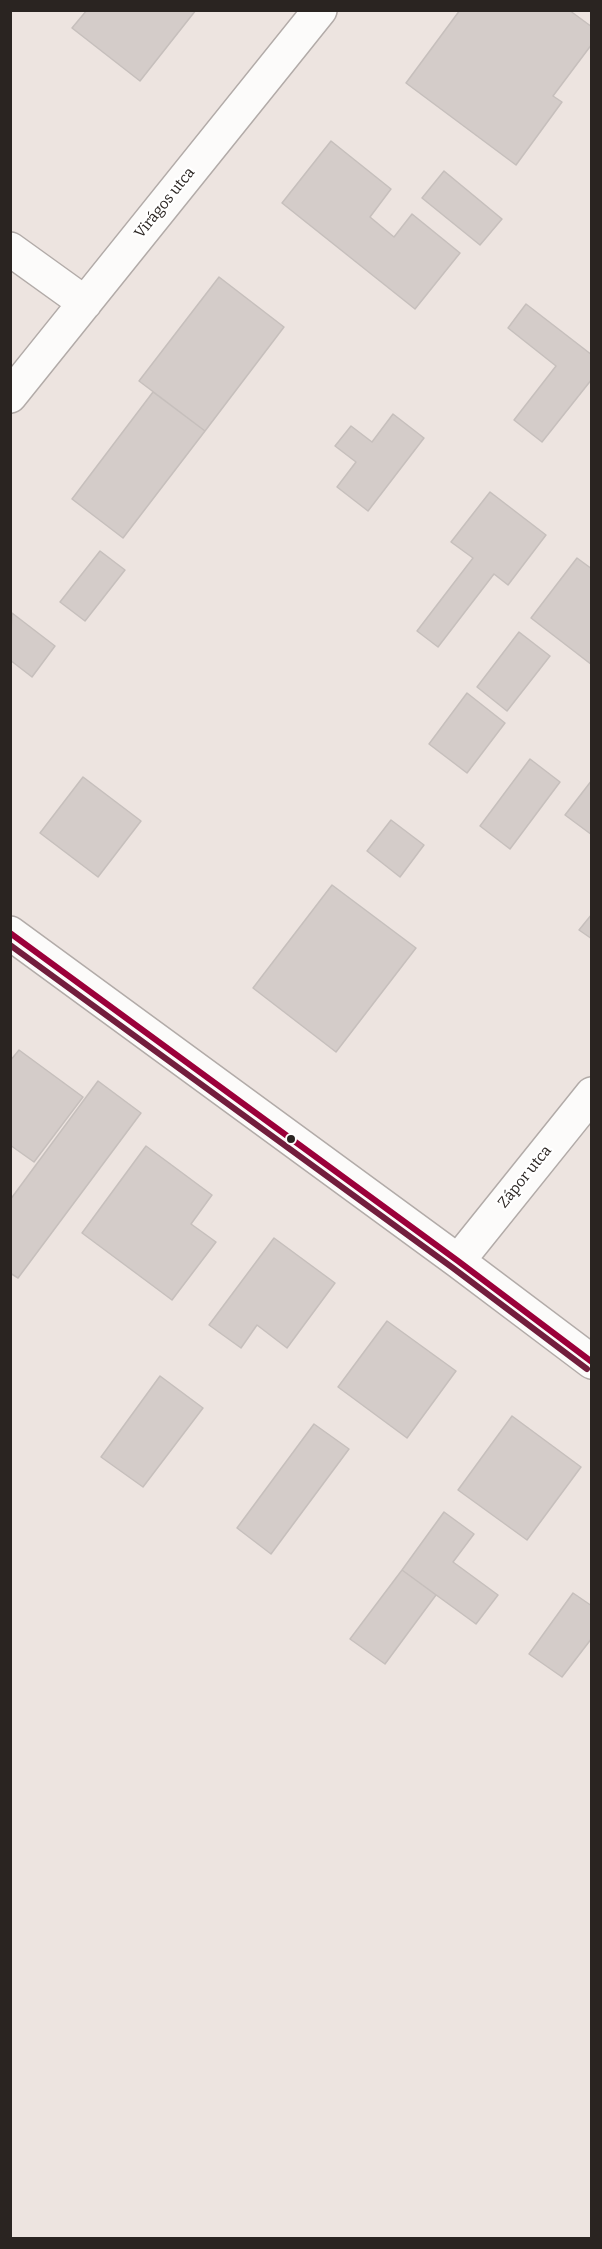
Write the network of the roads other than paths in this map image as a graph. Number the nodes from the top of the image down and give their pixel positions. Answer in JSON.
{"nodes":[{"id":1,"x":320,"y":10,"type":"edge"},
{"id":2,"x":10,"y":249,"type":"edge"},
{"id":3,"x":85,"y":303,"type":"junction"},
{"id":4,"x":10,"y":396,"type":"edge"},
{"id":5,"x":10,"y":933,"type":"edge"},
{"id":6,"x":591,"y":1094,"type":"edge"},
{"id":7,"x":458,"y":1261,"type":"junction"},
{"id":8,"x":591,"y":1362,"type":"edge"}],
"edges":[{"from":1,"to":3,"type":"street","name":"Virágos utca"},
{"from":2,"to":3,"type":"street"},
{"from":3,"to":4,"type":"street","name":"Virágos utca"},
{"from":5,"to":7,"type":"street"},
{"from":6,"to":7,"type":"street","name":"Zápor utca"},
{"from":7,"to":8,"type":"street"}]}
